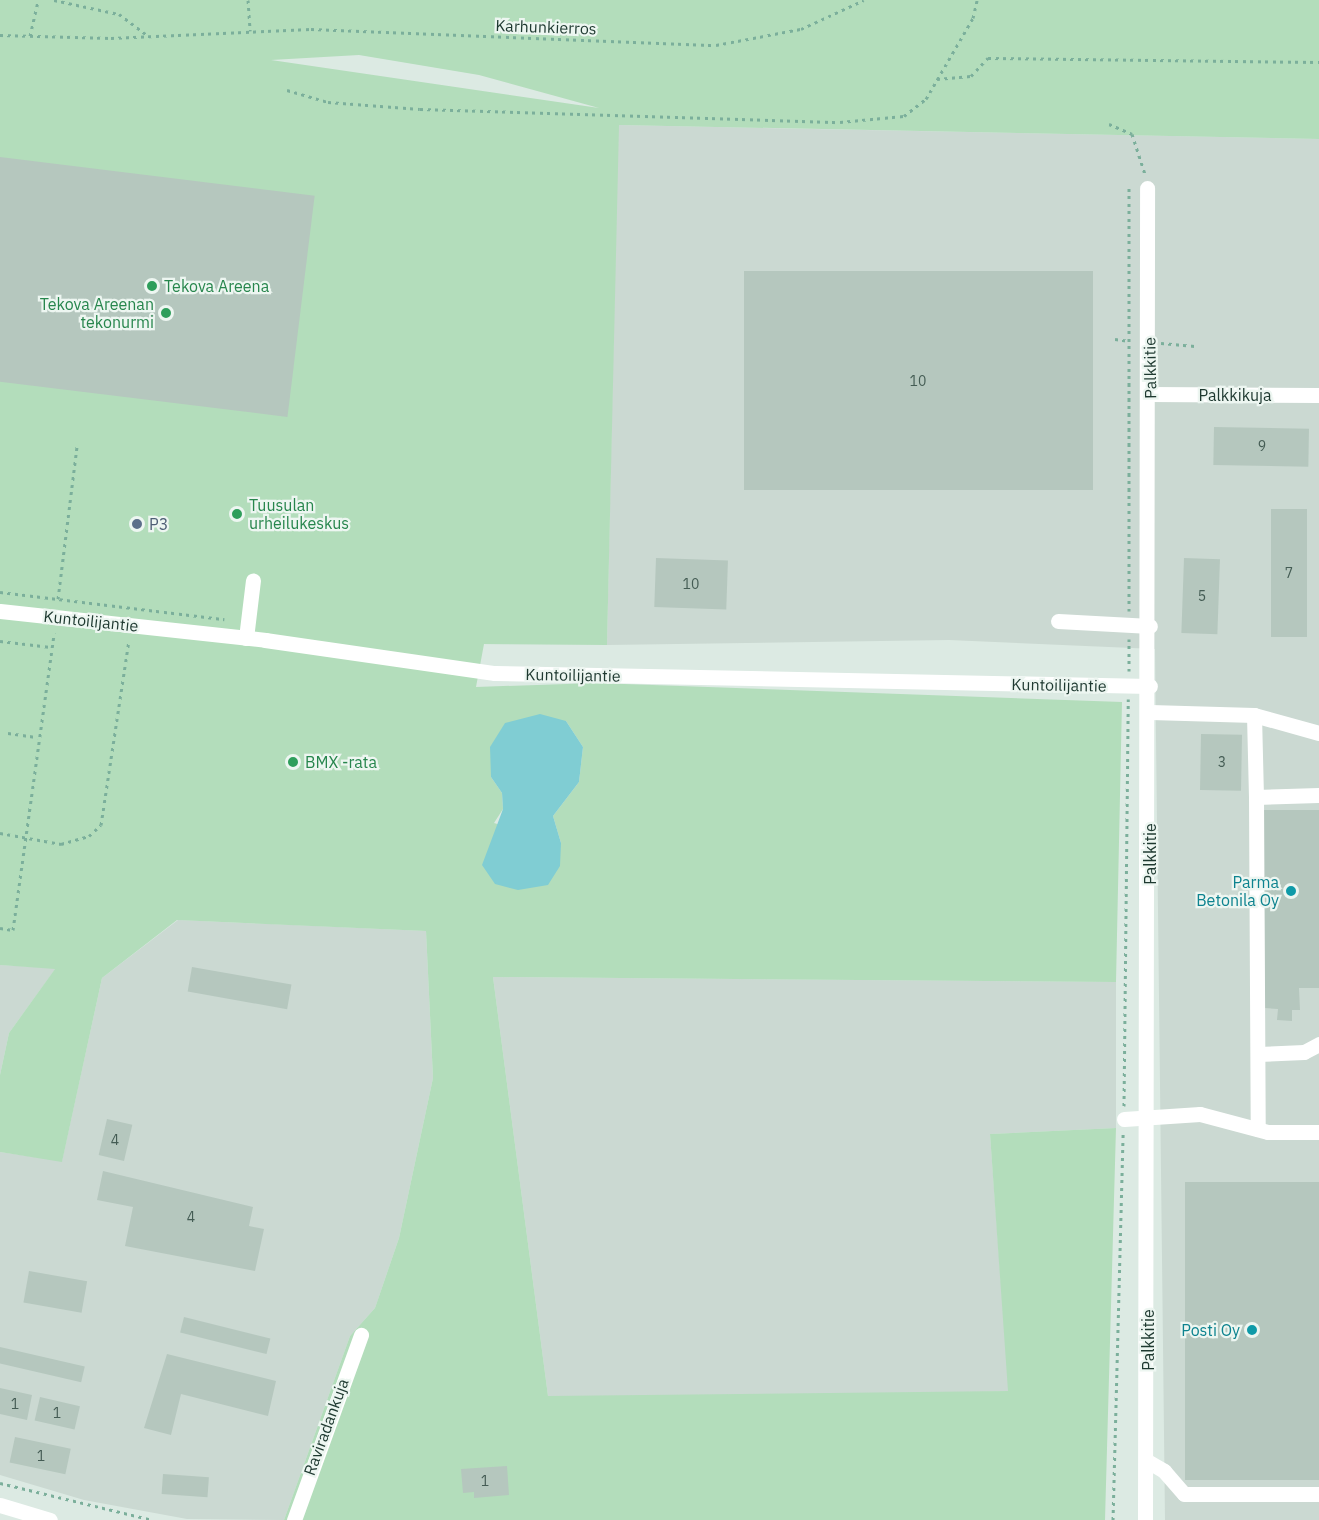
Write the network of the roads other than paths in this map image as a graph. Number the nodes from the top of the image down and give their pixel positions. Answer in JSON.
{"nodes":[{"id":1,"x":1147,"y":188,"type":"road end"},
{"id":2,"x":1150,"y":394,"type":"junction"},
{"id":3,"x":1319,"y":395,"type":"edge"},
{"id":4,"x":253,"y":580,"type":"dead end"},
{"id":5,"x":0,"y":611,"type":"edge"},
{"id":6,"x":1058,"y":621,"type":"dead end"},
{"id":7,"x":1150,"y":626,"type":"junction"},
{"id":8,"x":246,"y":638,"type":"junction"},
{"id":9,"x":1150,"y":686,"type":"junction"},
{"id":10,"x":1150,"y":712,"type":"junction"},
{"id":11,"x":1254,"y":715,"type":"junction"},
{"id":12,"x":1319,"y":733,"type":"edge"},
{"id":13,"x":1319,"y":795,"type":"edge"},
{"id":14,"x":1256,"y":797,"type":"junction"},
{"id":15,"x":1319,"y":1044,"type":"edge"},
{"id":16,"x":1258,"y":1054,"type":"junction"},
{"id":17,"x":1124,"y":1119,"type":"road end"},
{"id":18,"x":1149,"y":1119,"type":"junction"},
{"id":19,"x":1258,"y":1129,"type":"junction"},
{"id":20,"x":1319,"y":1132,"type":"edge"},
{"id":21,"x":361,"y":1335,"type":"dead end"},
{"id":22,"x":1147,"y":1461,"type":"junction"},
{"id":23,"x":1319,"y":1494,"type":"edge"},
{"id":24,"x":0,"y":1505,"type":"edge"},
{"id":25,"x":50,"y":1520,"type":"edge"},
{"id":26,"x":294,"y":1520,"type":"edge"},
{"id":27,"x":1145,"y":1520,"type":"edge"}],
"edges":[{"from":1,"to":2,"type":"street","name":"Palkkitie"},
{"from":2,"to":3,"type":"street","name":"Palkkikuja"},
{"from":2,"to":7,"type":"street","name":"Palkkitie"},
{"from":4,"to":8,"type":"street"},
{"from":5,"to":8,"type":"street","name":"Kuntoilijantie"},
{"from":6,"to":7,"type":"street"},
{"from":7,"to":9,"type":"street","name":"Palkkitie"},
{"from":8,"to":9,"type":"street","name":"Kuntoilijantie"},
{"from":9,"to":10,"type":"street","name":"Palkkitie"},
{"from":10,"to":11,"type":"street"},
{"from":10,"to":18,"type":"street","name":"Palkkitie"},
{"from":11,"to":12,"type":"street"},
{"from":11,"to":14,"type":"street"},
{"from":13,"to":14,"type":"street"},
{"from":14,"to":16,"type":"street"},
{"from":15,"to":16,"type":"street"},
{"from":16,"to":19,"type":"street"},
{"from":17,"to":18,"type":"street"},
{"from":18,"to":19,"type":"street"},
{"from":18,"to":22,"type":"street","name":"Palkkitie"},
{"from":19,"to":20,"type":"street"},
{"from":21,"to":26,"type":"street","name":"Raviradankuja"},
{"from":22,"to":23,"type":"street"},
{"from":22,"to":27,"type":"street","name":"Palkkitie"},
{"from":24,"to":25,"type":"street"}]}
